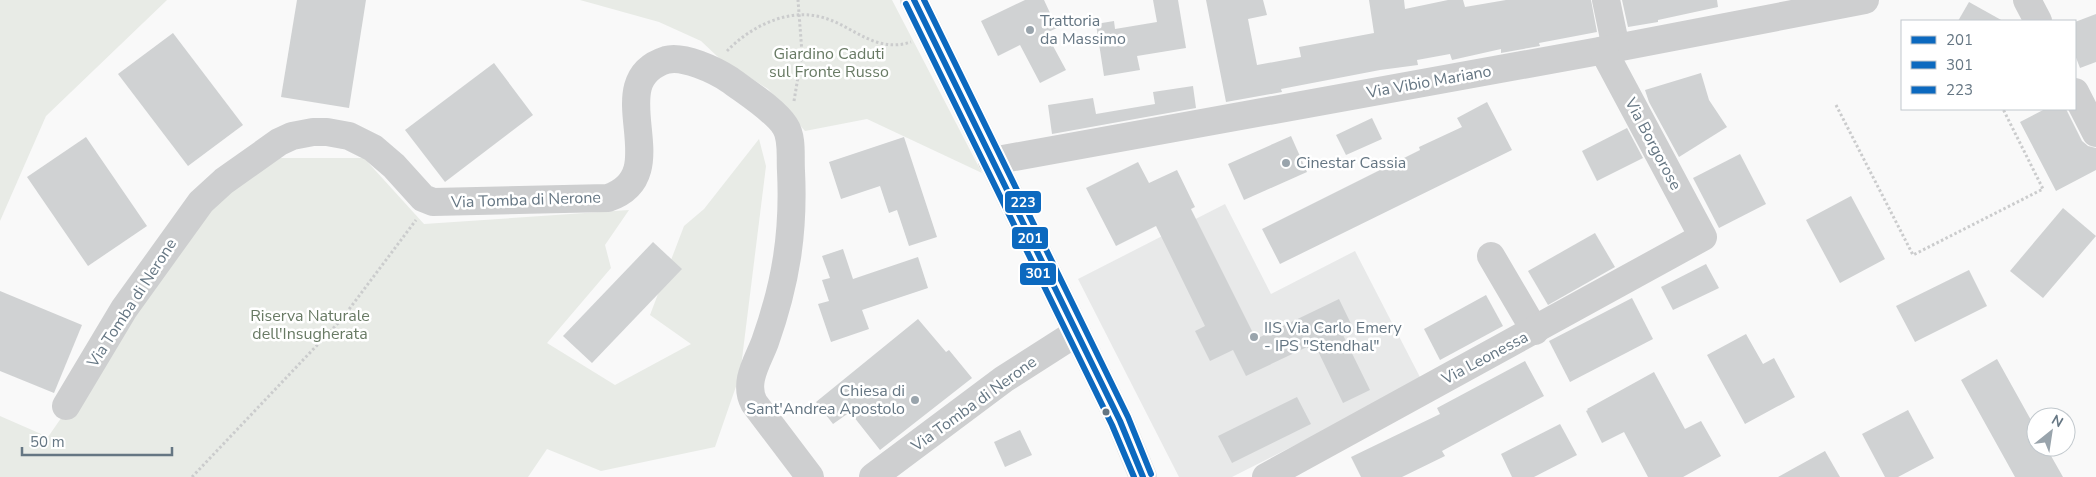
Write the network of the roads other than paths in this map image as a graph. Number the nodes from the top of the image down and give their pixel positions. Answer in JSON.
{"nodes":[{"id":1,"x":914,"y":0,"type":"edge"},
{"id":2,"x":1606,"y":0,"type":"edge"},
{"id":3,"x":1866,"y":0,"type":"edge"},
{"id":4,"x":2027,"y":0,"type":"edge"},
{"id":5,"x":1833,"y":3,"type":"edge"},
{"id":6,"x":2037,"y":20,"type":"edge"},
{"id":7,"x":1609,"y":49,"type":"junction"},
{"id":8,"x":2076,"y":94,"type":"edge"},
{"id":9,"x":2096,"y":133,"type":"edge"},
{"id":10,"x":992,"y":161,"type":"junction"},
{"id":11,"x":1703,"y":237,"type":"joint"},
{"id":12,"x":1491,"y":256,"type":"dead end"},
{"id":13,"x":1535,"y":331,"type":"junction"},
{"id":14,"x":1076,"y":333,"type":"junction"},
{"id":15,"x":66,"y":406,"type":"dead end"},
{"id":16,"x":810,"y":477,"type":"edge"},
{"id":17,"x":873,"y":477,"type":"edge"},
{"id":18,"x":1143,"y":477,"type":"edge"},
{"id":19,"x":1266,"y":477,"type":"edge"}],
"edges":[{"from":1,"to":10,"type":"main road"},
{"from":2,"to":7,"type":"street","name":"Via Borgorose"},
{"from":3,"to":5,"type":"street","name":"Via Vibio Mariano"},
{"from":4,"to":6,"type":"street"},
{"from":5,"to":7,"type":"street","name":"Via Vibio Mariano"},
{"from":7,"to":10,"type":"street","name":"Via Vibio Mariano"},
{"from":7,"to":11,"type":"street","name":"Via Borgorose"},
{"from":8,"to":9,"type":"street"},
{"from":10,"to":14,"type":"main road"},
{"from":11,"to":13,"type":"street","name":"Via Leonessa"},
{"from":12,"to":13,"type":"street"},
{"from":13,"to":19,"type":"street","name":"Via Leonessa"},
{"from":14,"to":17,"type":"street","name":"Via Tomba di Nerone"},
{"from":14,"to":18,"type":"main road"},
{"from":15,"to":16,"type":"street","name":"Via Tomba di Nerone"}]}
